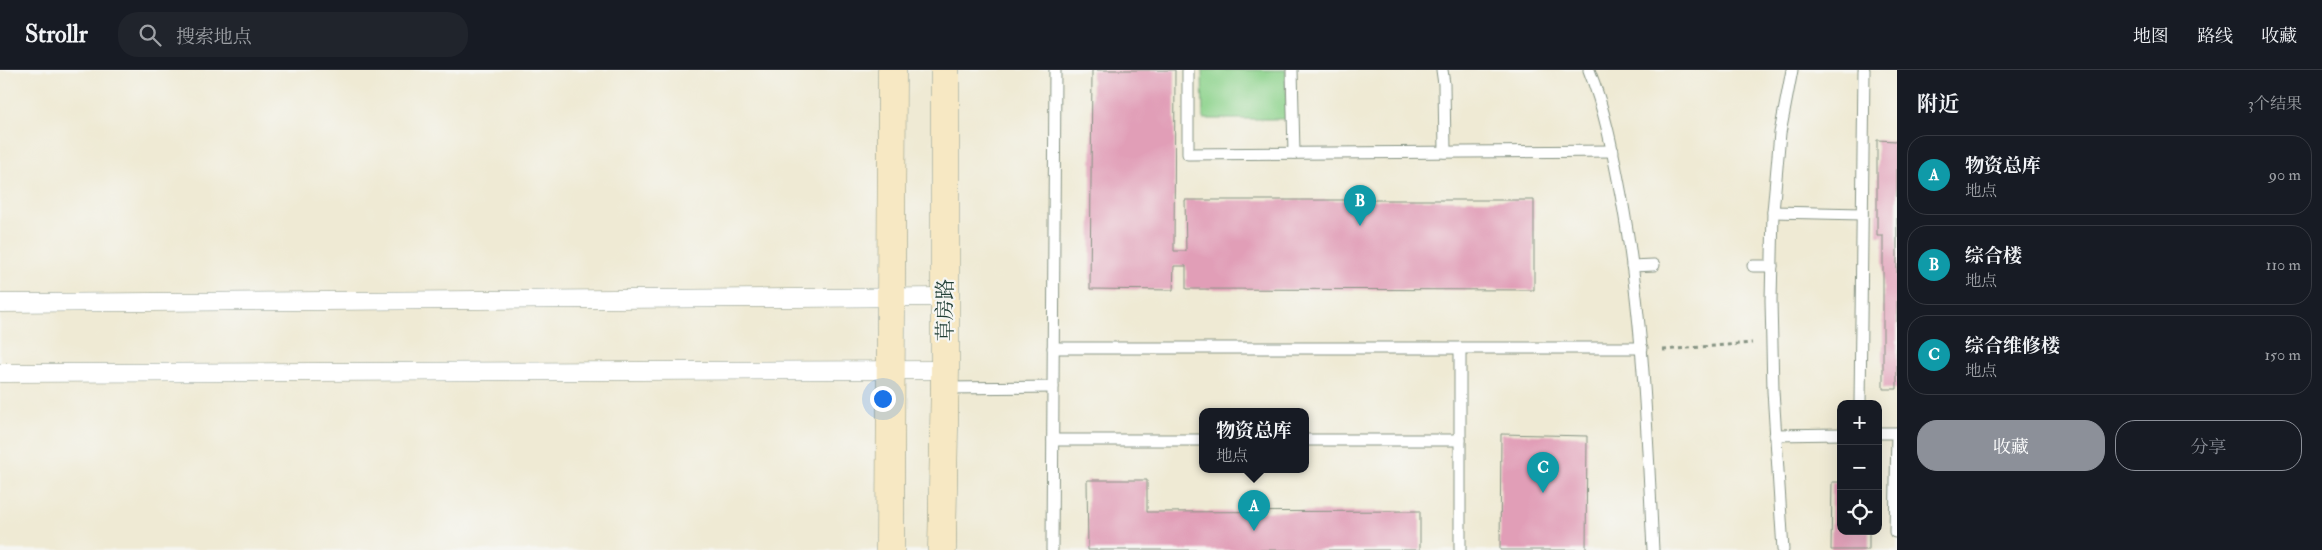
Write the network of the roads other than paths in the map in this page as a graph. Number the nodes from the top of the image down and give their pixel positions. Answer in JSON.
{"nodes":[{"id":1,"x":892,"y":70,"type":"edge"},
{"id":2,"x":945,"y":70,"type":"edge"},
{"id":3,"x":1055,"y":70,"type":"edge"},
{"id":4,"x":1188,"y":70,"type":"edge"},
{"id":5,"x":1292,"y":70,"type":"edge"},
{"id":6,"x":1442,"y":70,"type":"edge"},
{"id":7,"x":1589,"y":70,"type":"edge"},
{"id":8,"x":1792,"y":70,"type":"edge"},
{"id":9,"x":1864,"y":70,"type":"edge"},
{"id":10,"x":1613,"y":151,"type":"junction"},
{"id":11,"x":1445,"y":152,"type":"junction"},
{"id":12,"x":1294,"y":153,"type":"junction"},
{"id":13,"x":1773,"y":212,"type":"junction"},
{"id":14,"x":1862,"y":214,"type":"junction"},
{"id":15,"x":1654,"y":265,"type":"dead end"},
{"id":16,"x":1632,"y":266,"type":"junction"},
{"id":17,"x":1753,"y":266,"type":"dead end"},
{"id":18,"x":1772,"y":266,"type":"junction"},
{"id":19,"x":891,"y":297,"type":"junction"},
{"id":20,"x":945,"y":297,"type":"junction"},
{"id":21,"x":0,"y":303,"type":"edge"},
{"id":22,"x":1053,"y":348,"type":"junction"},
{"id":23,"x":1460,"y":348,"type":"junction"},
{"id":24,"x":1642,"y":348,"type":"junction"},
{"id":25,"x":890,"y":370,"type":"junction"},
{"id":26,"x":0,"y":373,"type":"edge"},
{"id":27,"x":945,"y":379,"type":"junction"},
{"id":28,"x":1053,"y":387,"type":"junction"},
{"id":29,"x":1860,"y":400,"type":"edge"},
{"id":30,"x":1882,"y":433,"type":"edge"},
{"id":31,"x":1897,"y":433,"type":"edge"},
{"id":32,"x":1837,"y":434,"type":"edge"},
{"id":33,"x":1775,"y":435,"type":"junction"},
{"id":34,"x":1053,"y":440,"type":"junction"},
{"id":35,"x":1199,"y":440,"type":"edge"},
{"id":36,"x":1309,"y":440,"type":"edge"},
{"id":37,"x":1460,"y":440,"type":"junction"},
{"id":38,"x":1895,"y":532,"type":"dead end"},
{"id":39,"x":890,"y":550,"type":"edge"},
{"id":40,"x":942,"y":550,"type":"edge"},
{"id":41,"x":1052,"y":550,"type":"edge"},
{"id":42,"x":1460,"y":550,"type":"edge"},
{"id":43,"x":1653,"y":550,"type":"edge"},
{"id":44,"x":1783,"y":550,"type":"edge"}],
"edges":[{"from":1,"to":19,"type":"main road"},
{"from":2,"to":20,"type":"main road","name":"草房路"},
{"from":3,"to":22,"type":"lane"},
{"from":4,"to":12,"type":"lane"},
{"from":5,"to":12,"type":"lane"},
{"from":6,"to":11,"type":"lane"},
{"from":7,"to":10,"type":"lane"},
{"from":8,"to":13,"type":"lane"},
{"from":9,"to":14,"type":"lane"},
{"from":10,"to":11,"type":"lane"},
{"from":10,"to":16,"type":"lane"},
{"from":11,"to":12,"type":"lane"},
{"from":13,"to":14,"type":"lane"},
{"from":13,"to":18,"type":"lane"},
{"from":14,"to":29,"type":"lane"},
{"from":15,"to":16,"type":"lane"},
{"from":16,"to":24,"type":"lane"},
{"from":17,"to":18,"type":"lane"},
{"from":18,"to":33,"type":"lane"},
{"from":19,"to":20,"type":"street"},
{"from":19,"to":21,"type":"street"},
{"from":19,"to":25,"type":"main road"},
{"from":20,"to":27,"type":"main road","name":"草房路"},
{"from":22,"to":23,"type":"lane"},
{"from":22,"to":28,"type":"lane"},
{"from":23,"to":24,"type":"lane"},
{"from":23,"to":37,"type":"lane"},
{"from":24,"to":43,"type":"lane"},
{"from":25,"to":26,"type":"street"},
{"from":25,"to":27,"type":"street"},
{"from":25,"to":39,"type":"main road"},
{"from":27,"to":28,"type":"lane"},
{"from":27,"to":40,"type":"main road","name":"草房路"},
{"from":28,"to":34,"type":"lane"},
{"from":30,"to":31,"type":"lane"},
{"from":31,"to":38,"type":"lane"},
{"from":32,"to":33,"type":"lane"},
{"from":33,"to":44,"type":"lane"},
{"from":34,"to":35,"type":"lane"},
{"from":34,"to":41,"type":"lane"},
{"from":36,"to":37,"type":"lane"},
{"from":37,"to":42,"type":"lane"}]}
